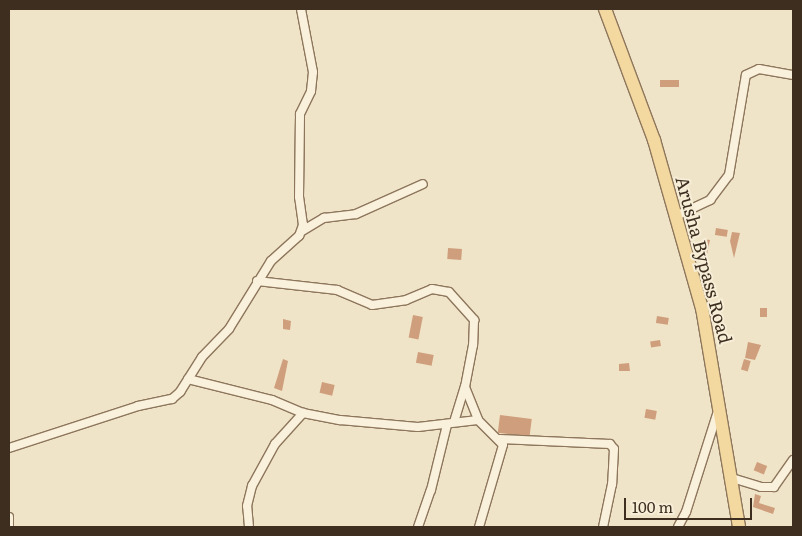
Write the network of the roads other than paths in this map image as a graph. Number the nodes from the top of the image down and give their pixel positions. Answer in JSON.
{"nodes":[{"id":1,"x":301,"y":9,"type":"edge"},
{"id":2,"x":605,"y":9,"type":"edge"},
{"id":3,"x":793,"y":75,"type":"edge"},
{"id":4,"x":424,"y":184,"type":"dead end"},
{"id":5,"x":676,"y":216,"type":"junction"},
{"id":6,"x":302,"y":231,"type":"junction"},
{"id":7,"x":257,"y":281,"type":"junction"},
{"id":8,"x":188,"y":379,"type":"junction"},
{"id":9,"x":465,"y":387,"type":"junction"},
{"id":10,"x":720,"y":404,"type":"junction"},
{"id":11,"x":303,"y":413,"type":"junction"},
{"id":12,"x":478,"y":420,"type":"junction"},
{"id":13,"x":450,"y":423,"type":"junction"},
{"id":14,"x":500,"y":439,"type":"junction"},
{"id":15,"x":9,"y":448,"type":"edge"},
{"id":16,"x":793,"y":460,"type":"edge"},
{"id":17,"x":732,"y":478,"type":"junction"},
{"id":18,"x":9,"y":517,"type":"edge"},
{"id":19,"x":10,"y":527,"type":"edge"},
{"id":20,"x":249,"y":527,"type":"edge"},
{"id":21,"x":418,"y":527,"type":"edge"},
{"id":22,"x":479,"y":527,"type":"edge"},
{"id":23,"x":603,"y":527,"type":"edge"},
{"id":24,"x":678,"y":527,"type":"edge"},
{"id":25,"x":739,"y":527,"type":"edge"}],
"edges":[{"from":1,"to":6,"type":"street"},
{"from":2,"to":5,"type":"main road","name":"Arusha Bypass Road"},
{"from":3,"to":5,"type":"street"},
{"from":4,"to":6,"type":"street"},
{"from":5,"to":10,"type":"main road","name":"Arusha Bypass Road"},
{"from":6,"to":7,"type":"street"},
{"from":7,"to":8,"type":"street"},
{"from":7,"to":9,"type":"street"},
{"from":8,"to":11,"type":"street"},
{"from":8,"to":15,"type":"street"},
{"from":9,"to":12,"type":"street"},
{"from":9,"to":13,"type":"street"},
{"from":10,"to":17,"type":"main road","name":"Arusha Bypass Road"},
{"from":10,"to":24,"type":"street"},
{"from":11,"to":13,"type":"street"},
{"from":11,"to":20,"type":"street"},
{"from":12,"to":13,"type":"street"},
{"from":12,"to":14,"type":"street"},
{"from":13,"to":21,"type":"street"},
{"from":14,"to":22,"type":"street"},
{"from":14,"to":23,"type":"street"},
{"from":16,"to":17,"type":"street"},
{"from":17,"to":25,"type":"main road","name":"Arusha Bypass Road"},
{"from":18,"to":19,"type":"street"}]}
